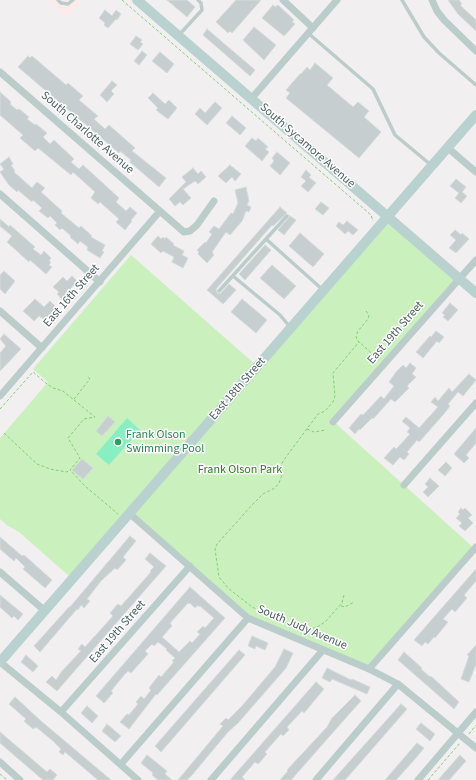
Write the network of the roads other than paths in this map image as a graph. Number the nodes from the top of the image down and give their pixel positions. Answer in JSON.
{"nodes":[{"id":1,"x":58,"y":0,"type":"edge"},
{"id":2,"x":73,"y":0,"type":"edge"},
{"id":3,"x":137,"y":0,"type":"edge"},
{"id":4,"x":198,"y":0,"type":"edge"},
{"id":5,"x":283,"y":0,"type":"edge"},
{"id":6,"x":337,"y":0,"type":"edge"},
{"id":7,"x":402,"y":0,"type":"edge"},
{"id":8,"x":432,"y":0,"type":"edge"},
{"id":9,"x":313,"y":28,"type":"junction"},
{"id":10,"x":308,"y":34,"type":"junction"},
{"id":11,"x":178,"y":36,"type":"junction"},
{"id":12,"x":476,"y":51,"type":"edge"},
{"id":13,"x":0,"y":72,"type":"edge"},
{"id":14,"x":476,"y":85,"type":"edge"},
{"id":15,"x":251,"y":99,"type":"junction"},
{"id":16,"x":476,"y":115,"type":"edge"},
{"id":17,"x":448,"y":148,"type":"junction"},
{"id":18,"x":432,"y":166,"type":"junction"},
{"id":19,"x":476,"y":172,"type":"edge"},
{"id":20,"x":0,"y":194,"type":"edge"},
{"id":21,"x":214,"y":201,"type":"dead end"},
{"id":22,"x":160,"y":211,"type":"junction"},
{"id":23,"x":286,"y":216,"type":"dead end"},
{"id":24,"x":388,"y":216,"type":"junction"},
{"id":25,"x":266,"y":239,"type":"junction"},
{"id":26,"x":476,"y":260,"type":"edge"},
{"id":27,"x":233,"y":276,"type":"junction"},
{"id":28,"x":459,"y":278,"type":"junction"},
{"id":29,"x":100,"y":282,"type":"junction"},
{"id":30,"x":219,"y":291,"type":"dead end"},
{"id":31,"x":324,"y":291,"type":"junction"},
{"id":32,"x":476,"y":293,"type":"edge"},
{"id":33,"x":0,"y":311,"type":"edge"},
{"id":34,"x":291,"y":328,"type":"junction"},
{"id":35,"x":42,"y":348,"type":"junction"},
{"id":36,"x":0,"y":396,"type":"edge"},
{"id":37,"x":476,"y":403,"type":"edge"},
{"id":38,"x":333,"y":422,"type":"dead end"},
{"id":39,"x":404,"y":485,"type":"dead end"},
{"id":40,"x":129,"y":513,"type":"junction"},
{"id":41,"x":476,"y":547,"type":"edge"},
{"id":42,"x":190,"y":566,"type":"junction"},
{"id":43,"x":0,"y":572,"type":"edge"},
{"id":44,"x":45,"y":611,"type":"junction"},
{"id":45,"x":248,"y":618,"type":"junction"},
{"id":46,"x":323,"y":650,"type":"junction"},
{"id":47,"x":0,"y":662,"type":"edge"},
{"id":48,"x":369,"y":669,"type":"junction"},
{"id":49,"x":398,"y":684,"type":"junction"},
{"id":50,"x":61,"y":712,"type":"junction"},
{"id":51,"x":476,"y":712,"type":"edge"},
{"id":52,"x":458,"y":733,"type":"junction"},
{"id":53,"x":476,"y":748,"type":"edge"},
{"id":54,"x":0,"y":762,"type":"edge"},
{"id":55,"x":121,"y":764,"type":"junction"},
{"id":56,"x":20,"y":780,"type":"edge"},
{"id":57,"x":138,"y":780,"type":"edge"},
{"id":58,"x":211,"y":780,"type":"edge"},
{"id":59,"x":316,"y":780,"type":"edge"},
{"id":60,"x":418,"y":780,"type":"edge"}],
"edges":[{"from":1,"to":2,"type":"lane"},
{"from":3,"to":11,"type":"street","name":"South Sycamore Avenue"},
{"from":4,"to":11,"type":"lane"},
{"from":5,"to":9,"type":"street"},
{"from":6,"to":9,"type":"street"},
{"from":7,"to":14,"type":"lane"},
{"from":8,"to":12,"type":"street"},
{"from":9,"to":10,"type":"street"},
{"from":10,"to":15,"type":"street"},
{"from":10,"to":18,"type":"lane"},
{"from":11,"to":15,"type":"street","name":"South Sycamore Avenue"},
{"from":13,"to":22,"type":"street","name":"South Charlotte Avenue"},
{"from":15,"to":24,"type":"street","name":"South Sycamore Avenue"},
{"from":16,"to":17,"type":"street","name":"East 18th Street"},
{"from":17,"to":18,"type":"street","name":"East 18th Street"},
{"from":17,"to":19,"type":"street"},
{"from":18,"to":24,"type":"street","name":"East 18th Street"},
{"from":20,"to":29,"type":"street"},
{"from":21,"to":22,"type":"street","name":"South Charlotte Avenue"},
{"from":22,"to":29,"type":"street","name":"East 16th Street"},
{"from":23,"to":25,"type":"lane"},
{"from":24,"to":28,"type":"street","name":"South Sycamore Avenue"},
{"from":24,"to":31,"type":"street","name":"East 18th Street"},
{"from":25,"to":27,"type":"lane"},
{"from":25,"to":31,"type":"lane"},
{"from":26,"to":28,"type":"street","name":"East 19th Street"},
{"from":27,"to":30,"type":"lane"},
{"from":27,"to":34,"type":"lane"},
{"from":28,"to":32,"type":"street","name":"South Sycamore Avenue"},
{"from":28,"to":38,"type":"street","name":"East 19th Street"},
{"from":29,"to":35,"type":"street","name":"East 16th Street"},
{"from":31,"to":34,"type":"street","name":"East 18th Street"},
{"from":33,"to":35,"type":"street"},
{"from":34,"to":40,"type":"street","name":"East 18th Street"},
{"from":35,"to":36,"type":"street","name":"East 16th Street"},
{"from":37,"to":39,"type":"street"},
{"from":40,"to":42,"type":"street","name":"South Judy Avenue"},
{"from":40,"to":44,"type":"street","name":"East 18th Street"},
{"from":41,"to":48,"type":"street"},
{"from":42,"to":45,"type":"street","name":"South Judy Avenue"},
{"from":42,"to":50,"type":"street","name":"East 19th Street"},
{"from":43,"to":44,"type":"street"},
{"from":44,"to":47,"type":"street","name":"East 18th Street"},
{"from":45,"to":46,"type":"street","name":"South Judy Avenue"},
{"from":45,"to":55,"type":"street"},
{"from":46,"to":48,"type":"street","name":"South Judy Avenue"},
{"from":46,"to":58,"type":"street"},
{"from":47,"to":50,"type":"street"},
{"from":48,"to":49,"type":"street","name":"South Judy Avenue"},
{"from":49,"to":52,"type":"street","name":"South Judy Avenue"},
{"from":49,"to":59,"type":"street"},
{"from":50,"to":55,"type":"street"},
{"from":51,"to":52,"type":"street"},
{"from":52,"to":53,"type":"street","name":"South Judy Avenue"},
{"from":52,"to":60,"type":"street"},
{"from":54,"to":56,"type":"street"},
{"from":55,"to":57,"type":"street"}]}
